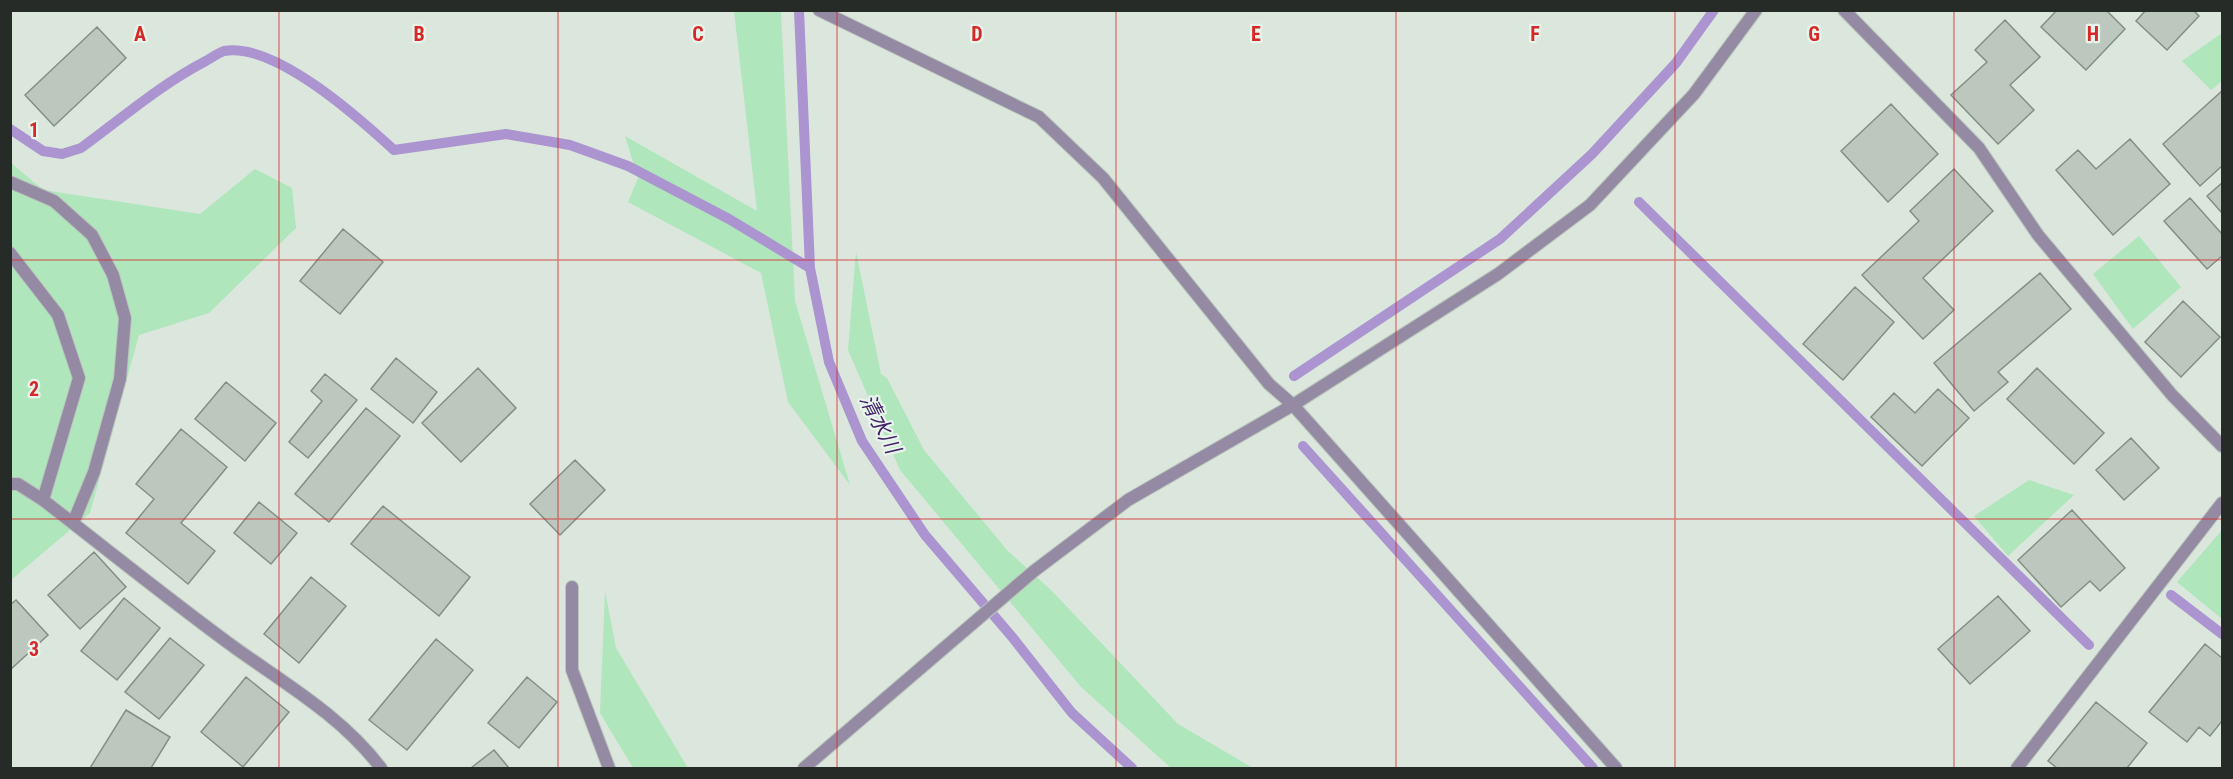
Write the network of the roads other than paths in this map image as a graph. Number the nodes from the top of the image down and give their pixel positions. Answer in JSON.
{"nodes":[{"id":1,"x":819,"y":10,"type":"edge"},
{"id":2,"x":1756,"y":10,"type":"edge"},
{"id":3,"x":1844,"y":10,"type":"edge"},
{"id":4,"x":10,"y":182,"type":"edge"},
{"id":5,"x":10,"y":253,"type":"edge"},
{"id":6,"x":1293,"y":405,"type":"junction"},
{"id":7,"x":2223,"y":446,"type":"edge"},
{"id":8,"x":10,"y":484,"type":"edge"},
{"id":9,"x":43,"y":500,"type":"junction"},
{"id":10,"x":2223,"y":503,"type":"edge"},
{"id":11,"x":74,"y":524,"type":"junction"},
{"id":12,"x":572,"y":587,"type":"dead end"},
{"id":13,"x":381,"y":768,"type":"edge"},
{"id":14,"x":609,"y":768,"type":"edge"},
{"id":15,"x":804,"y":768,"type":"edge"},
{"id":16,"x":1616,"y":768,"type":"edge"},
{"id":17,"x":2017,"y":768,"type":"edge"}],
"edges":[{"from":1,"to":6,"type":"street"},
{"from":2,"to":6,"type":"street"},
{"from":3,"to":7,"type":"street"},
{"from":4,"to":11,"type":"street"},
{"from":5,"to":9,"type":"street"},
{"from":6,"to":15,"type":"street"},
{"from":6,"to":16,"type":"street"},
{"from":8,"to":9,"type":"street"},
{"from":9,"to":11,"type":"street"},
{"from":10,"to":17,"type":"street"},
{"from":11,"to":13,"type":"street"},
{"from":12,"to":14,"type":"street"}]}
